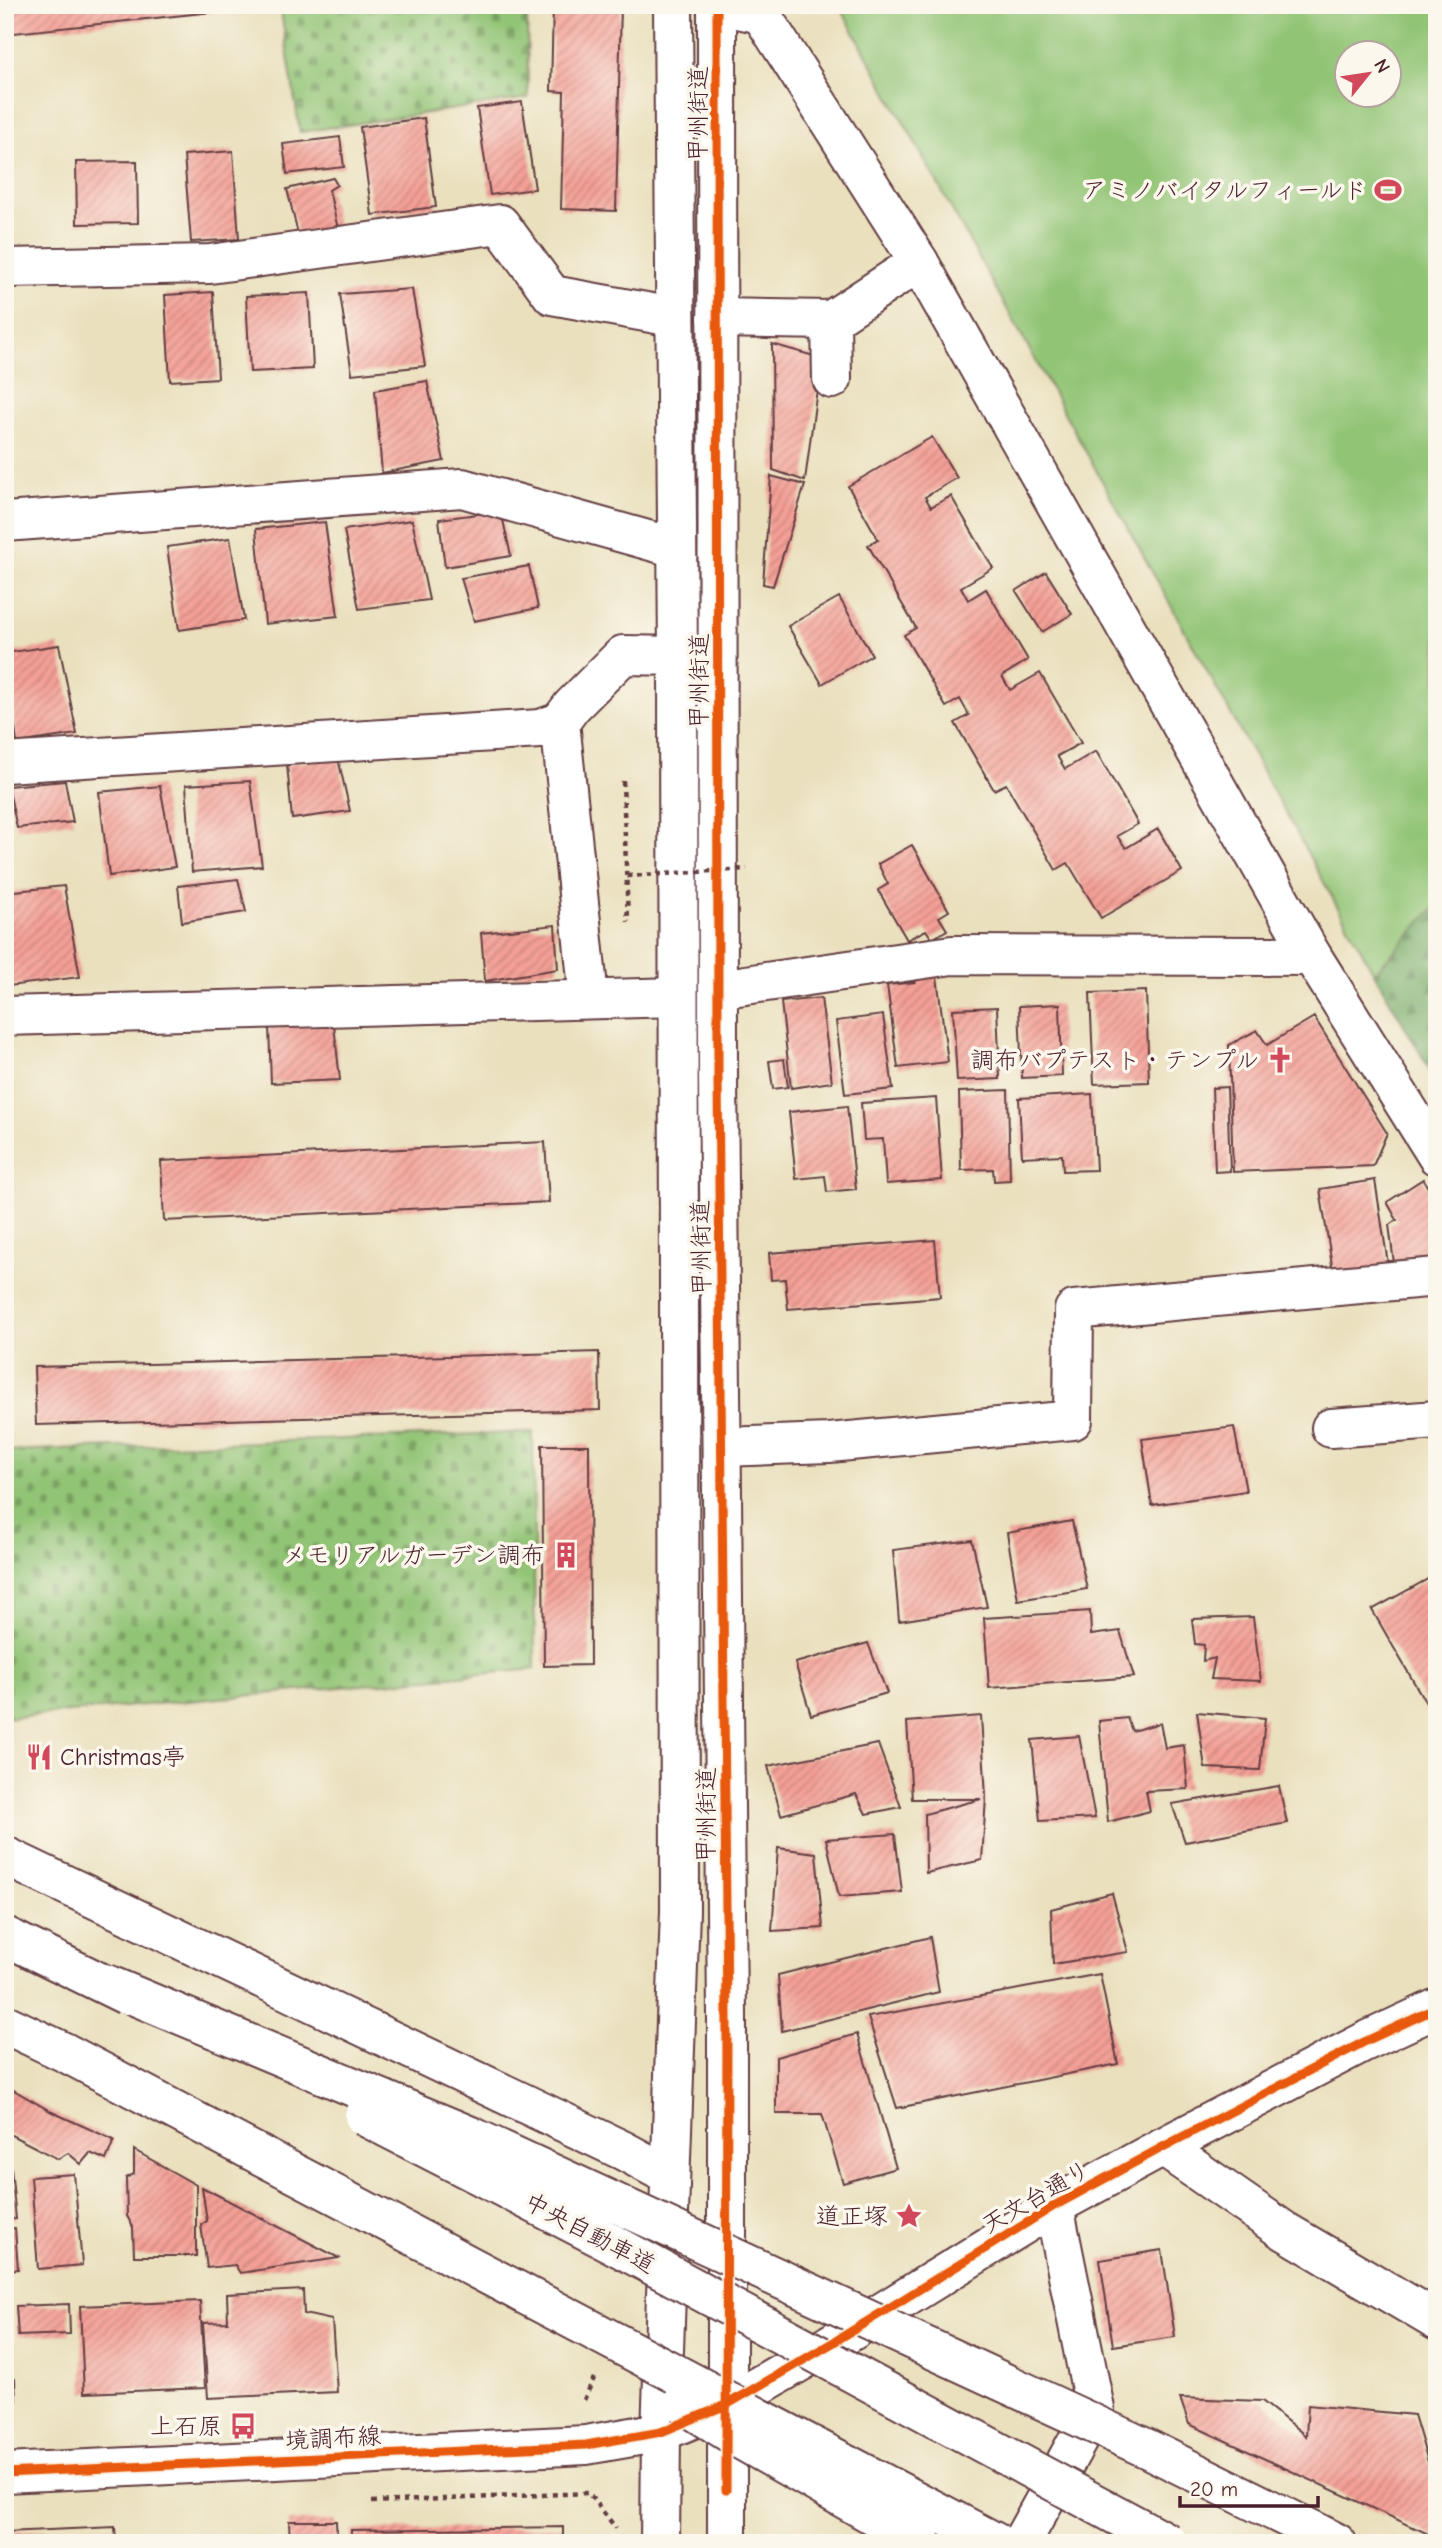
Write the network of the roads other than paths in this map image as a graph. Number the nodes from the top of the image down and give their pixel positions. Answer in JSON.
{"nodes":[{"id":1,"x":673,"y":5,"type":"edge"},
{"id":2,"x":718,"y":5,"type":"edge"},
{"id":3,"x":919,"y":262,"type":"junction"},
{"id":4,"x":5,"y":268,"type":"edge"},
{"id":5,"x":673,"y":317,"type":"junction"},
{"id":6,"x":717,"y":318,"type":"junction"},
{"id":7,"x":831,"y":320,"type":"junction"},
{"id":8,"x":832,"y":379,"type":"dead end"},
{"id":9,"x":5,"y":522,"type":"edge"},
{"id":10,"x":676,"y":548,"type":"junction"},
{"id":11,"x":678,"y":656,"type":"junction"},
{"id":12,"x":560,"y":722,"type":"junction"},
{"id":13,"x":5,"y":763,"type":"edge"},
{"id":14,"x":1312,"y":956,"type":"junction"},
{"id":15,"x":718,"y":989,"type":"junction"},
{"id":16,"x":678,"y":997,"type":"junction"},
{"id":17,"x":589,"y":998,"type":"junction"},
{"id":18,"x":5,"y":1016,"type":"edge"},
{"id":19,"x":1437,"y":1156,"type":"edge"},
{"id":20,"x":1437,"y":1277,"type":"edge"},
{"id":21,"x":1437,"y":1420,"type":"edge"},
{"id":22,"x":1331,"y":1428,"type":"dead end"},
{"id":23,"x":723,"y":1447,"type":"junction"},
{"id":24,"x":5,"y":1856,"type":"edge"},
{"id":25,"x":5,"y":1936,"type":"edge"},
{"id":26,"x":104,"y":1983,"type":"junction"},
{"id":27,"x":1437,"y":2008,"type":"edge"},
{"id":28,"x":5,"y":2024,"type":"edge"},
{"id":29,"x":1163,"y":2147,"type":"junction"},
{"id":30,"x":670,"y":2176,"type":"junction"},
{"id":31,"x":1054,"y":2206,"type":"junction"},
{"id":32,"x":441,"y":2250,"type":"junction"},
{"id":33,"x":1437,"y":2321,"type":"edge"},
{"id":34,"x":726,"y":2405,"type":"junction"},
{"id":35,"x":661,"y":2432,"type":"junction"},
{"id":36,"x":5,"y":2473,"type":"edge"},
{"id":37,"x":660,"y":2543,"type":"edge"},
{"id":38,"x":727,"y":2543,"type":"edge"},
{"id":39,"x":922,"y":2543,"type":"edge"},
{"id":40,"x":997,"y":2543,"type":"edge"},
{"id":41,"x":1021,"y":2543,"type":"edge"},
{"id":42,"x":1168,"y":2543,"type":"edge"},
{"id":43,"x":1337,"y":2543,"type":"edge"}],
"edges":[{"from":1,"to":5,"type":"main road","name":"甲州街道"},
{"from":2,"to":3,"type":"main road"},
{"from":2,"to":6,"type":"main road","name":"甲州街道"},
{"from":3,"to":7,"type":"main road"},
{"from":3,"to":14,"type":"main road"},
{"from":4,"to":5,"type":"main road"},
{"from":5,"to":10,"type":"main road","name":"甲州街道"},
{"from":6,"to":7,"type":"main road"},
{"from":6,"to":15,"type":"main road","name":"甲州街道"},
{"from":7,"to":8,"type":"main road"},
{"from":9,"to":10,"type":"main road"},
{"from":10,"to":11,"type":"main road","name":"甲州街道"},
{"from":11,"to":12,"type":"main road"},
{"from":11,"to":16,"type":"main road","name":"甲州街道"},
{"from":12,"to":13,"type":"main road"},
{"from":12,"to":17,"type":"main road"},
{"from":14,"to":15,"type":"main road"},
{"from":14,"to":19,"type":"main road"},
{"from":15,"to":23,"type":"main road","name":"甲州街道"},
{"from":16,"to":17,"type":"main road"},
{"from":16,"to":30,"type":"main road","name":"甲州街道"},
{"from":17,"to":18,"type":"main road"},
{"from":20,"to":23,"type":"main road"},
{"from":21,"to":22,"type":"main road"},
{"from":23,"to":34,"type":"main road","name":"甲州街道"},
{"from":24,"to":30,"type":"main road"},
{"from":25,"to":26,"type":"main road","name":"中央自動車道","bridge":true},
{"from":26,"to":42,"type":"main road","name":"中央自動車道","bridge":true},
{"from":26,"to":43,"type":"main road","bridge":true},
{"from":27,"to":29,"type":"main road","name":"天文台通り"},
{"from":28,"to":32,"type":"main road","bridge":true},
{"from":29,"to":31,"type":"main road","name":"天文台通り"},
{"from":29,"to":33,"type":"main road"},
{"from":30,"to":35,"type":"main road","name":"甲州街道"},
{"from":31,"to":34,"type":"main road","name":"天文台通り"},
{"from":31,"to":41,"type":"main road"},
{"from":32,"to":39,"type":"main road","bridge":true},
{"from":32,"to":40,"type":"main road","bridge":true},
{"from":34,"to":35,"type":"main road","name":"天文台通り"},
{"from":34,"to":38,"type":"main road","name":"甲州街道"},
{"from":35,"to":36,"type":"main road","name":"境調布線"},
{"from":35,"to":37,"type":"main road","name":"甲州街道"}]}
